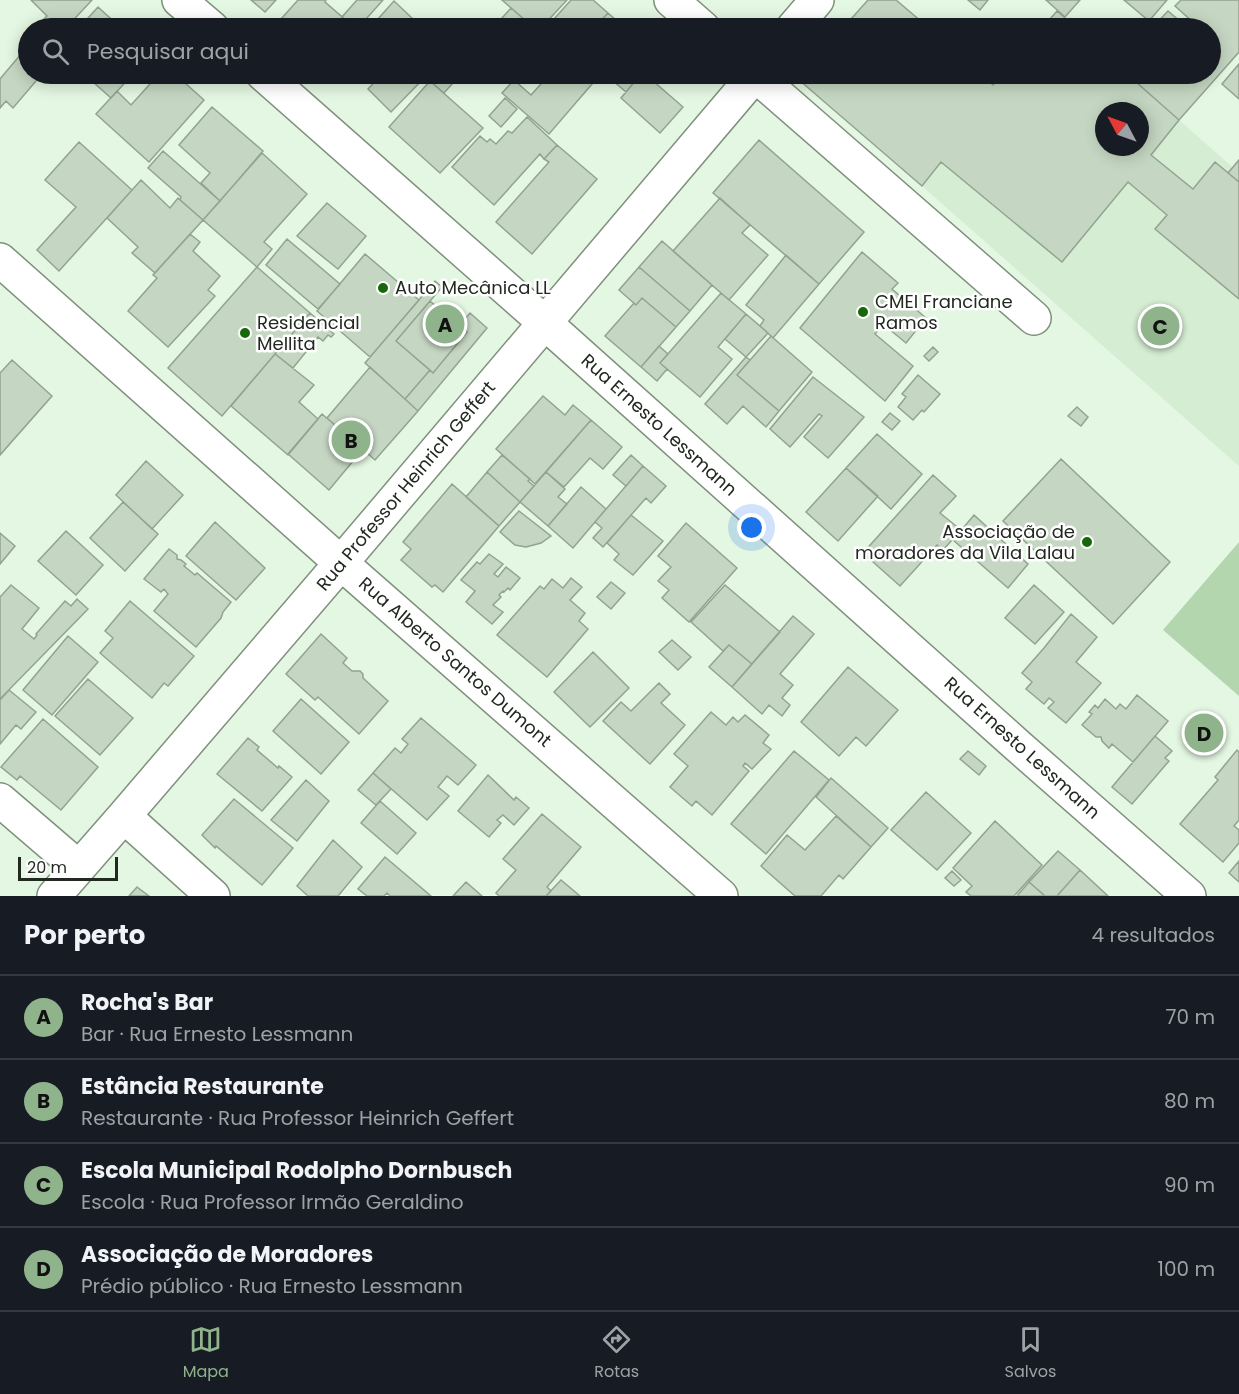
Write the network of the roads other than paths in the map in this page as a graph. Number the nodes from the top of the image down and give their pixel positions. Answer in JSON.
{"nodes":[{"id":1,"x":179,"y":0,"type":"edge"},
{"id":2,"x":671,"y":0,"type":"edge"},
{"id":3,"x":817,"y":0,"type":"edge"},
{"id":4,"x":200,"y":18,"type":"edge"},
{"id":5,"x":692,"y":18,"type":"edge"},
{"id":6,"x":802,"y":18,"type":"edge"},
{"id":7,"x":274,"y":84,"type":"edge"},
{"id":8,"x":746,"y":84,"type":"edge"},
{"id":9,"x":766,"y":84,"type":"edge"},
{"id":10,"x":0,"y":260,"type":"edge"},
{"id":11,"x":1035,"y":318,"type":"dead end"},
{"id":12,"x":544,"y":322,"type":"junction"},
{"id":13,"x":341,"y":563,"type":"junction"},
{"id":14,"x":0,"y":800,"type":"edge"},
{"id":15,"x":124,"y":816,"type":"junction"},
{"id":16,"x":78,"y":867,"type":"junction"},
{"id":17,"x":54,"y":896,"type":"edge"},
{"id":18,"x":213,"y":896,"type":"edge"},
{"id":19,"x":721,"y":896,"type":"edge"},
{"id":20,"x":1189,"y":896,"type":"edge"}],
"edges":[{"from":1,"to":4,"type":"street"},
{"from":2,"to":5,"type":"street"},
{"from":3,"to":6,"type":"street"},
{"from":7,"to":12,"type":"street","name":"Rua Ernesto Lessmann"},
{"from":8,"to":12,"type":"street","name":"Rua Professor Heinrich Geffert"},
{"from":9,"to":11,"type":"street"},
{"from":10,"to":13,"type":"street","name":"Rua Alberto Santos Dumont"},
{"from":12,"to":13,"type":"street","name":"Rua Professor Heinrich Geffert"},
{"from":12,"to":20,"type":"street","name":"Rua Ernesto Lessmann"},
{"from":13,"to":15,"type":"street","name":"Rua Professor Heinrich Geffert"},
{"from":13,"to":19,"type":"street","name":"Rua Alberto Santos Dumont"},
{"from":14,"to":16,"type":"street"},
{"from":15,"to":16,"type":"street","name":"Rua Professor Heinrich Geffert"},
{"from":15,"to":18,"type":"street"},
{"from":16,"to":17,"type":"street","name":"Rua Professor Heinrich Geffert"}]}
